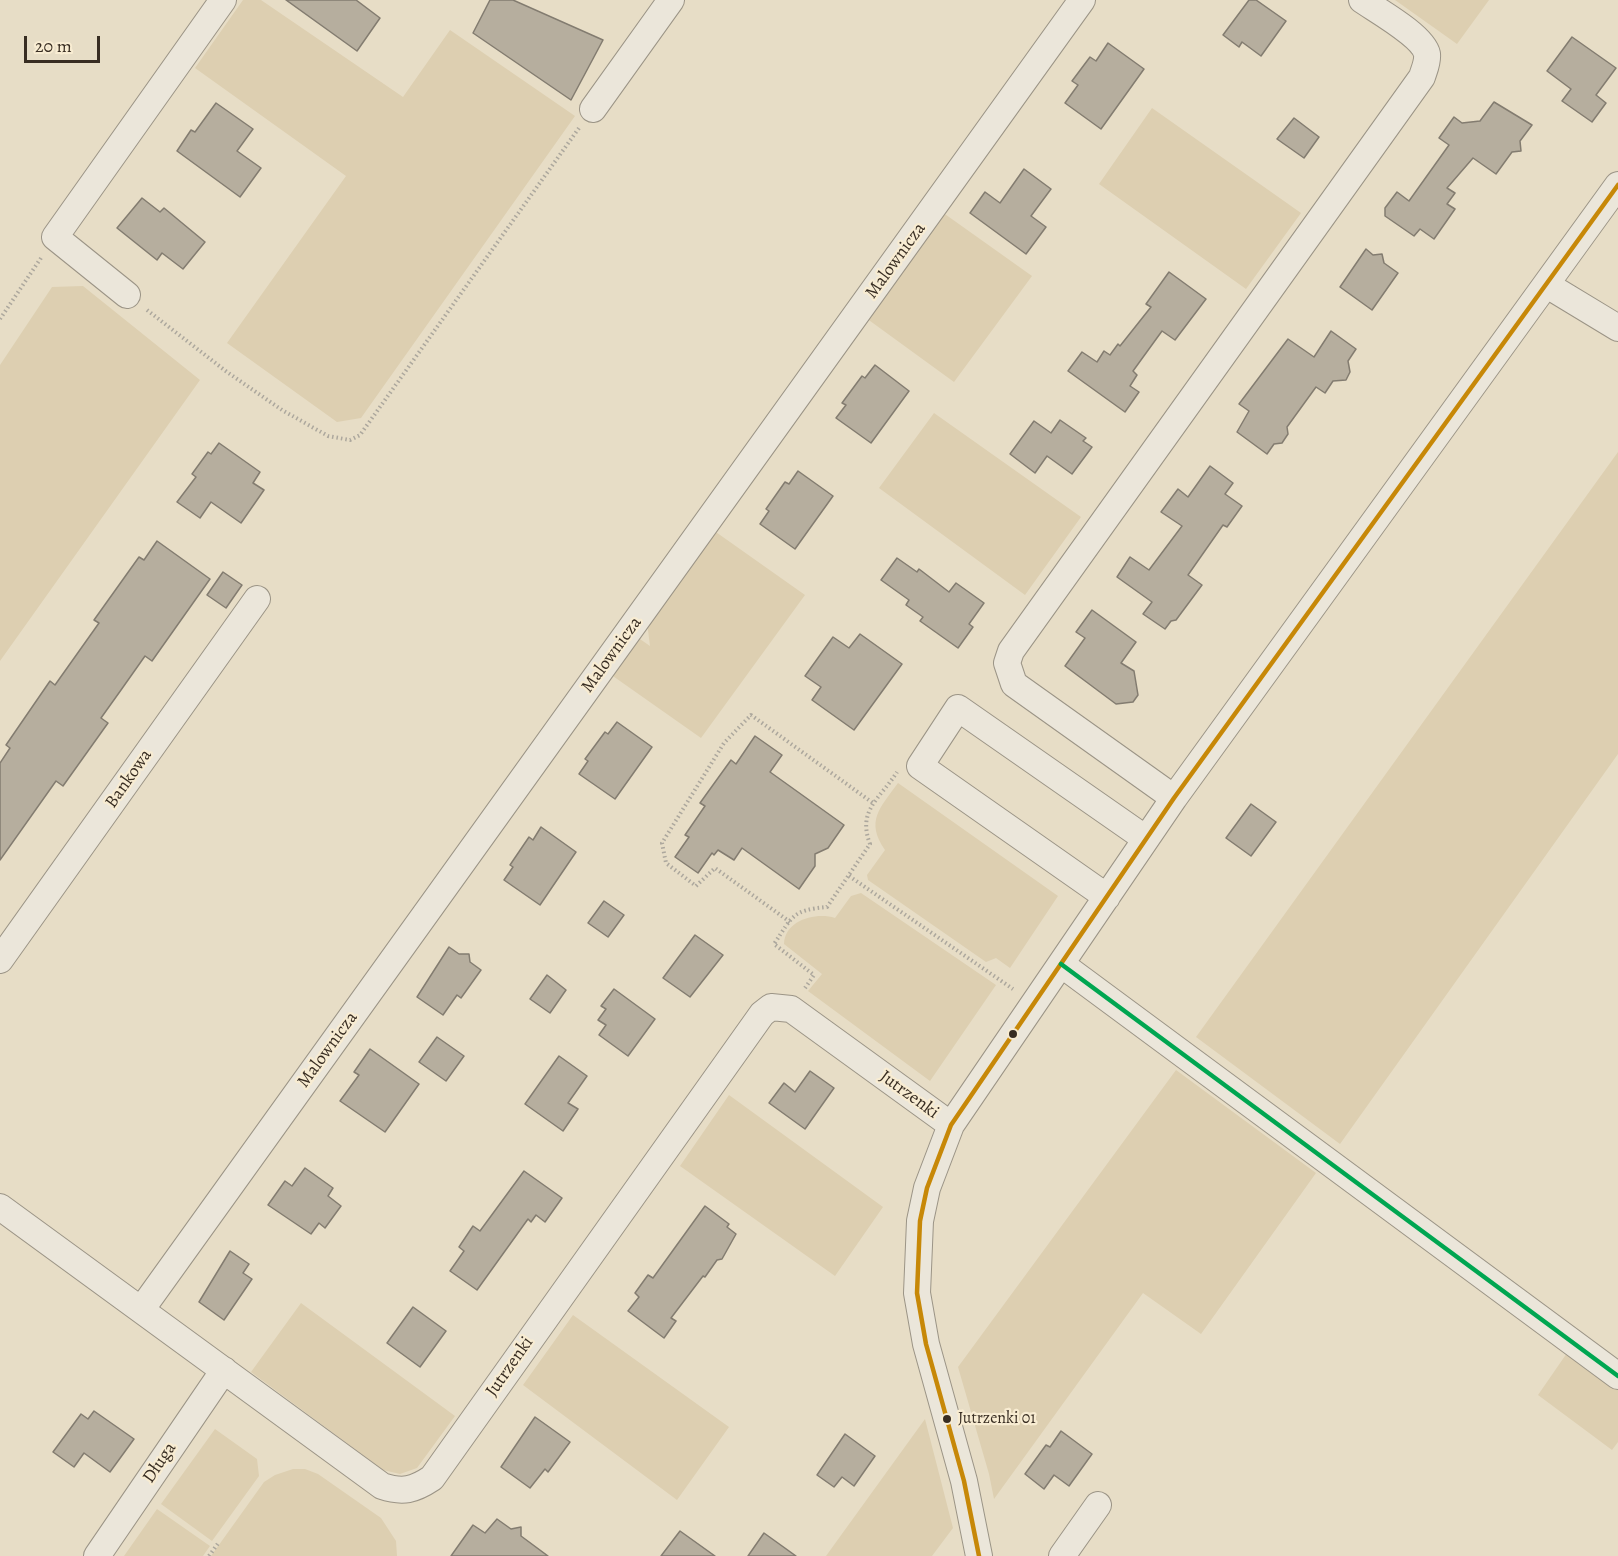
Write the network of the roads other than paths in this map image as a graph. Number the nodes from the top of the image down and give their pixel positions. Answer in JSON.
{"nodes":[{"id":1,"x":223,"y":0,"type":"edge"},
{"id":2,"x":671,"y":0,"type":"edge"},
{"id":3,"x":1082,"y":0,"type":"edge"},
{"id":4,"x":1362,"y":0,"type":"edge"},
{"id":5,"x":593,"y":109,"type":"road end"},
{"id":6,"x":1618,"y":185,"type":"edge"},
{"id":7,"x":1547,"y":285,"type":"junction"},
{"id":8,"x":128,"y":295,"type":"road end"},
{"id":9,"x":1618,"y":328,"type":"edge"},
{"id":10,"x":257,"y":599,"type":"dead end"},
{"id":11,"x":1174,"y":798,"type":"junction"},
{"id":12,"x":1146,"y":839,"type":"junction"},
{"id":13,"x":1107,"y":897,"type":"junction"},
{"id":14,"x":0,"y":960,"type":"edge"},
{"id":15,"x":1061,"y":964,"type":"junction"},
{"id":16,"x":951,"y":1125,"type":"junction"},
{"id":17,"x":0,"y":1207,"type":"edge"},
{"id":18,"x":141,"y":1310,"type":"junction"},
{"id":19,"x":224,"y":1370,"type":"junction"},
{"id":20,"x":1618,"y":1376,"type":"edge"},
{"id":21,"x":1098,"y":1504,"type":"dead end"},
{"id":22,"x":97,"y":1556,"type":"edge"},
{"id":23,"x":979,"y":1556,"type":"edge"},
{"id":24,"x":1062,"y":1556,"type":"edge"}],
"edges":[{"from":1,"to":8,"type":"street"},
{"from":2,"to":5,"type":"street"},
{"from":3,"to":18,"type":"street","name":"Malownicza"},
{"from":4,"to":11,"type":"street"},
{"from":6,"to":7,"type":"street"},
{"from":7,"to":9,"type":"street"},
{"from":7,"to":11,"type":"street"},
{"from":10,"to":14,"type":"street","name":"Bankowa"},
{"from":11,"to":12,"type":"street"},
{"from":12,"to":13,"type":"street"},
{"from":12,"to":13,"type":"street"},
{"from":13,"to":15,"type":"street"},
{"from":15,"to":16,"type":"street"},
{"from":15,"to":20,"type":"street"},
{"from":16,"to":19,"type":"street","name":"Jutrzenki"},
{"from":16,"to":23,"type":"street"},
{"from":17,"to":18,"type":"street","name":"Jutrzenki"},
{"from":18,"to":19,"type":"street","name":"Jutrzenki"},
{"from":19,"to":22,"type":"street","name":"Długa"},
{"from":21,"to":24,"type":"street"}]}
